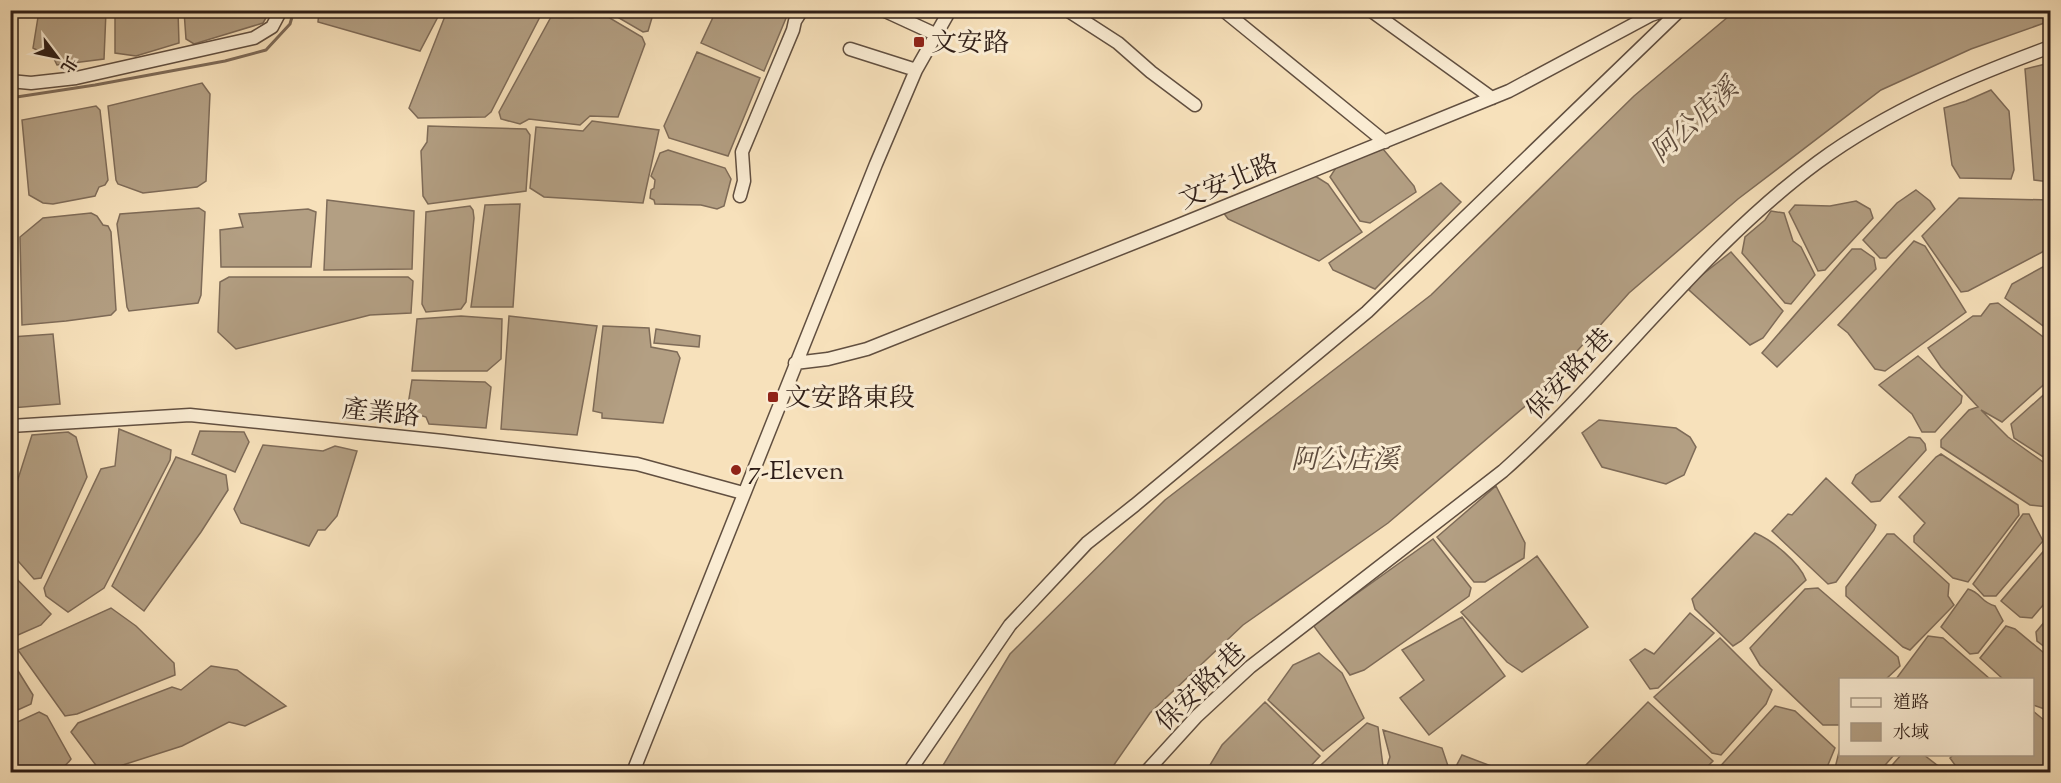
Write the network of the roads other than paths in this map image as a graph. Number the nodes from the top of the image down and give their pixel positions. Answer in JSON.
{"nodes":[{"id":1,"x":281,"y":10,"type":"edge"},
{"id":2,"x":802,"y":10,"type":"edge"},
{"id":3,"x":883,"y":10,"type":"edge"},
{"id":4,"x":950,"y":10,"type":"edge"},
{"id":5,"x":1067,"y":10,"type":"edge"},
{"id":6,"x":1223,"y":10,"type":"edge"},
{"id":7,"x":1370,"y":10,"type":"edge"},
{"id":8,"x":1666,"y":10,"type":"edge"},
{"id":9,"x":1680,"y":10,"type":"edge"},
{"id":10,"x":935,"y":34,"type":"junction"},
{"id":11,"x":2050,"y":47,"type":"edge"},
{"id":12,"x":850,"y":49,"type":"dead end"},
{"id":13,"x":916,"y":70,"type":"junction"},
{"id":14,"x":10,"y":81,"type":"edge"},
{"id":15,"x":1492,"y":98,"type":"junction"},
{"id":16,"x":1195,"y":105,"type":"dead end"},
{"id":17,"x":1385,"y":142,"type":"junction"},
{"id":18,"x":740,"y":196,"type":"dead end"},
{"id":19,"x":795,"y":363,"type":"junction"},
{"id":20,"x":10,"y":426,"type":"edge"},
{"id":21,"x":743,"y":493,"type":"junction"},
{"id":22,"x":633,"y":772,"type":"edge"},
{"id":23,"x":909,"y":772,"type":"edge"},
{"id":24,"x":1146,"y":772,"type":"edge"}],
"edges":[{"from":1,"to":14,"type":"street"},
{"from":2,"to":18,"type":"street"},
{"from":3,"to":10,"type":"street"},
{"from":4,"to":10,"type":"street"},
{"from":5,"to":16,"type":"street"},
{"from":6,"to":17,"type":"street"},
{"from":7,"to":15,"type":"street"},
{"from":8,"to":15,"type":"street","name":"文安北路"},
{"from":9,"to":23,"type":"street"},
{"from":10,"to":13,"type":"street"},
{"from":11,"to":24,"type":"street","name":"保安路1巷"},
{"from":12,"to":13,"type":"street"},
{"from":13,"to":19,"type":"street"},
{"from":15,"to":17,"type":"street","name":"文安北路"},
{"from":17,"to":19,"type":"street","name":"文安北路"},
{"from":19,"to":21,"type":"street"},
{"from":20,"to":21,"type":"street","name":"產業路"},
{"from":21,"to":22,"type":"street"}]}
